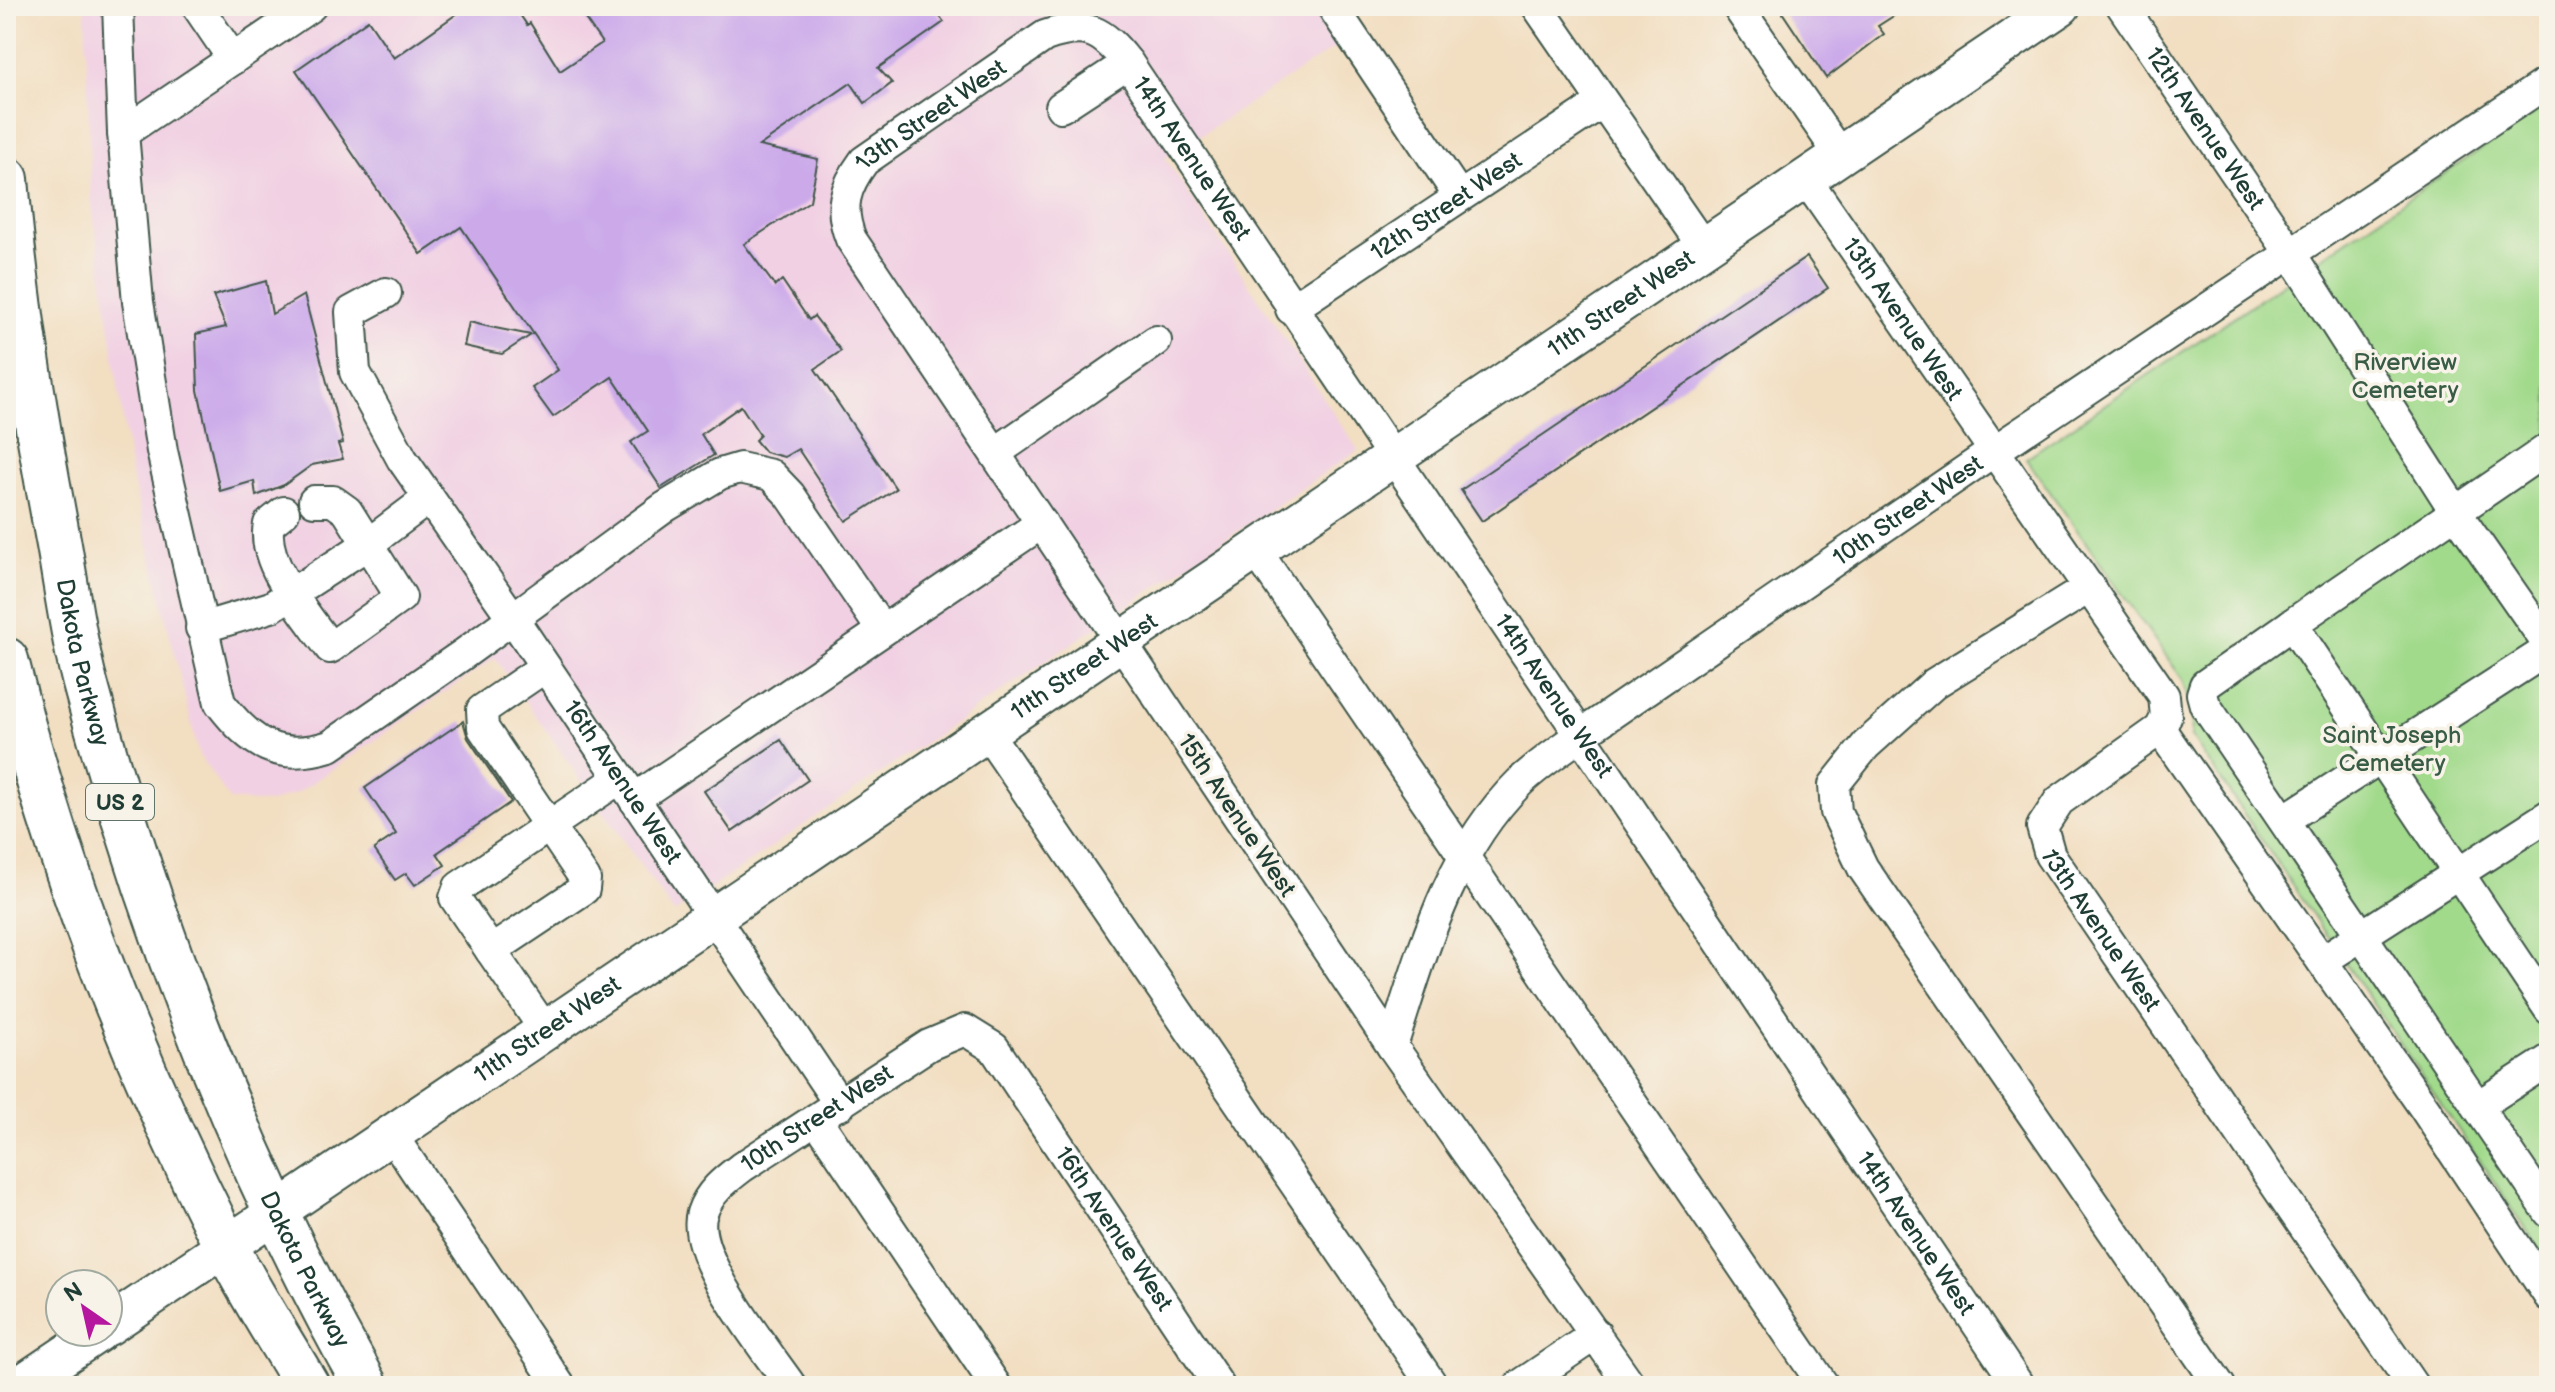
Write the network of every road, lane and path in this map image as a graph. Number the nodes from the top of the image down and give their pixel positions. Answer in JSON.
{"nodes":[{"id":1,"x":118,"y":6,"type":"edge"},
{"id":2,"x":197,"y":6,"type":"edge"},
{"id":3,"x":1332,"y":6,"type":"edge"},
{"id":4,"x":1537,"y":6,"type":"edge"},
{"id":5,"x":1737,"y":6,"type":"edge"},
{"id":6,"x":2061,"y":6,"type":"edge"},
{"id":7,"x":2122,"y":6,"type":"edge"},
{"id":8,"x":295,"y":10,"type":"edge"},
{"id":9,"x":1073,"y":27,"type":"joint"},
{"id":10,"x":233,"y":59,"type":"junction"},
{"id":11,"x":1128,"y":63,"type":"junction"},
{"id":12,"x":2549,"y":81,"type":"edge"},
{"id":13,"x":1601,"y":103,"type":"junction"},
{"id":14,"x":1061,"y":107,"type":"dead end"},
{"id":15,"x":123,"y":133,"type":"junction"},
{"id":16,"x":1840,"y":155,"type":"junction"},
{"id":17,"x":6,"y":179,"type":"edge"},
{"id":18,"x":1806,"y":179,"type":"junction"},
{"id":19,"x":1459,"y":196,"type":"junction"},
{"id":20,"x":851,"y":239,"type":"joint"},
{"id":21,"x":1704,"y":248,"type":"junction"},
{"id":22,"x":2289,"y":251,"type":"junction"},
{"id":23,"x":386,"y":293,"type":"dead end"},
{"id":24,"x":1291,"y":309,"type":"junction"},
{"id":25,"x":1156,"y":341,"type":"dead end"},
{"id":26,"x":2549,"y":448,"type":"edge"},
{"id":27,"x":1994,"y":451,"type":"junction"},
{"id":28,"x":995,"y":453,"type":"junction"},
{"id":29,"x":1391,"y":456,"type":"junction"},
{"id":30,"x":429,"y":498,"type":"junction"},
{"id":31,"x":314,"y":501,"type":"dead end"},
{"id":32,"x":2455,"y":511,"type":"junction"},
{"id":33,"x":284,"y":512,"type":"dead end"},
{"id":34,"x":1042,"y":523,"type":"junction"},
{"id":35,"x":368,"y":544,"type":"junction"},
{"id":36,"x":1255,"y":549,"type":"junction"},
{"id":37,"x":2090,"y":587,"type":"junction"},
{"id":38,"x":292,"y":593,"type":"junction"},
{"id":39,"x":512,"y":617,"type":"junction"},
{"id":40,"x":2292,"y":624,"type":"junction"},
{"id":41,"x":201,"y":628,"type":"junction"},
{"id":42,"x":882,"y":630,"type":"junction"},
{"id":43,"x":1120,"y":640,"type":"junction"},
{"id":44,"x":2549,"y":648,"type":"edge"},
{"id":45,"x":6,"y":660,"type":"edge"},
{"id":46,"x":545,"y":667,"type":"junction"},
{"id":47,"x":2160,"y":729,"type":"junction"},
{"id":48,"x":986,"y":731,"type":"junction"},
{"id":49,"x":1582,"y":734,"type":"junction"},
{"id":50,"x":2379,"y":757,"type":"junction"},
{"id":51,"x":627,"y":788,"type":"junction"},
{"id":52,"x":2549,"y":815,"type":"edge"},
{"id":53,"x":2284,"y":820,"type":"junction"},
{"id":54,"x":549,"y":826,"type":"junction"},
{"id":55,"x":1464,"y":857,"type":"junction"},
{"id":56,"x":2456,"y":873,"type":"junction"},
{"id":57,"x":712,"y":916,"type":"junction"},
{"id":58,"x":2362,"y":935,"type":"junction"},
{"id":59,"x":491,"y":951,"type":"junction"},
{"id":60,"x":2322,"y":961,"type":"junction"},
{"id":61,"x":2549,"y":1009,"type":"edge"},
{"id":62,"x":545,"y":1030,"type":"junction"},
{"id":63,"x":1392,"y":1046,"type":"junction"},
{"id":64,"x":2549,"y":1060,"type":"edge"},
{"id":65,"x":1009,"y":1070,"type":"joint"},
{"id":66,"x":2478,"y":1106,"type":"junction"},
{"id":67,"x":828,"y":1112,"type":"junction"},
{"id":68,"x":391,"y":1134,"type":"junction"},
{"id":69,"x":277,"y":1211,"type":"junction"},
{"id":70,"x":2549,"y":1212,"type":"edge"},
{"id":71,"x":226,"y":1246,"type":"junction"},
{"id":72,"x":2549,"y":1296,"type":"edge"},
{"id":73,"x":124,"y":1315,"type":"edge"},
{"id":74,"x":1596,"y":1334,"type":"junction"},
{"id":75,"x":75,"y":1348,"type":"edge"},
{"id":76,"x":2006,"y":1382,"type":"edge"},
{"id":77,"x":19,"y":1386,"type":"edge"},
{"id":78,"x":307,"y":1386,"type":"edge"},
{"id":79,"x":366,"y":1386,"type":"edge"},
{"id":80,"x":560,"y":1386,"type":"edge"},
{"id":81,"x":791,"y":1386,"type":"edge"},
{"id":82,"x":996,"y":1386,"type":"edge"},
{"id":83,"x":1219,"y":1386,"type":"edge"},
{"id":84,"x":1433,"y":1386,"type":"edge"},
{"id":85,"x":1519,"y":1386,"type":"edge"},
{"id":86,"x":1631,"y":1386,"type":"edge"},
{"id":87,"x":1824,"y":1386,"type":"edge"},
{"id":88,"x":2220,"y":1386,"type":"edge"},
{"id":89,"x":2413,"y":1386,"type":"edge"}],
"edges":[{"from":1,"to":15,"type":"street"},
{"from":2,"to":10,"type":"street"},
{"from":3,"to":19,"type":"street"},
{"from":4,"to":13,"type":"street"},
{"from":5,"to":16,"type":"street"},
{"from":6,"to":16,"type":"main road","name":"11th Street West"},
{"from":7,"to":22,"type":"street","name":"12th Avenue West"},
{"from":8,"to":10,"type":"street"},
{"from":9,"to":11,"type":"street","name":"14th Avenue West"},
{"from":9,"to":20,"type":"street","name":"13th Street West"},
{"from":10,"to":15,"type":"street"},
{"from":11,"to":14,"type":"street"},
{"from":11,"to":24,"type":"street","name":"14th Avenue West"},
{"from":12,"to":22,"type":"street","name":"10th Street West"},
{"from":13,"to":19,"type":"street","name":"12th Street West"},
{"from":13,"to":21,"type":"street"},
{"from":15,"to":41,"type":"street"},
{"from":16,"to":18,"type":"main road","name":"11th Street West"},
{"from":17,"to":69,"type":"highway","name":"Dakota Parkway","number":"US 2"},
{"from":18,"to":21,"type":"main road","name":"11th Street West"},
{"from":18,"to":27,"type":"street","name":"13th Avenue West"},
{"from":19,"to":24,"type":"street","name":"12th Street West"},
{"from":20,"to":28,"type":"street","name":"15th Avenue West"},
{"from":21,"to":29,"type":"main road","name":"11th Street West"},
{"from":22,"to":27,"type":"street","name":"10th Street West"},
{"from":22,"to":32,"type":"street","name":"12th Avenue West"},
{"from":23,"to":30,"type":"street","name":"16th Avenue West"},
{"from":24,"to":29,"type":"street","name":"14th Avenue West"},
{"from":25,"to":28,"type":"street"},
{"from":26,"to":32,"type":"street"},
{"from":27,"to":37,"type":"street","name":"13th Avenue West"},
{"from":27,"to":49,"type":"street","name":"10th Street West"},
{"from":28,"to":34,"type":"street","name":"15th Avenue West"},
{"from":29,"to":36,"type":"main road","name":"11th Street West"},
{"from":29,"to":49,"type":"street","name":"14th Avenue West"},
{"from":30,"to":35,"type":"street"},
{"from":30,"to":39,"type":"street","name":"16th Avenue West"},
{"from":31,"to":35,"type":"street"},
{"from":32,"to":40,"type":"street"},
{"from":32,"to":44,"type":"street","name":"12th Avenue West"},
{"from":33,"to":38,"type":"street"},
{"from":34,"to":42,"type":"street"},
{"from":34,"to":43,"type":"street","name":"15th Avenue West"},
{"from":35,"to":38,"type":"street"},
{"from":35,"to":38,"type":"street"},
{"from":36,"to":43,"type":"main road","name":"11th Street West"},
{"from":36,"to":55,"type":"street"},
{"from":37,"to":47,"type":"street","name":"13th Avenue West"},
{"from":37,"to":88,"type":"street"},
{"from":38,"to":41,"type":"street"},
{"from":39,"to":41,"type":"street"},
{"from":39,"to":42,"type":"street"},
{"from":39,"to":46,"type":"street","name":"16th Avenue West"},
{"from":40,"to":50,"type":"street"},
{"from":40,"to":53,"type":"street"},
{"from":42,"to":51,"type":"street"},
{"from":43,"to":48,"type":"main road","name":"11th Street West"},
{"from":43,"to":63,"type":"street","name":"15th Avenue West"},
{"from":44,"to":50,"type":"street"},
{"from":45,"to":71,"type":"highway","number":"US 2"},
{"from":46,"to":51,"type":"street","name":"16th Avenue West"},
{"from":46,"to":54,"type":"street"},
{"from":47,"to":60,"type":"street"},
{"from":47,"to":89,"type":"street","name":"13th Avenue West"},
{"from":48,"to":57,"type":"main road","name":"11th Street West"},
{"from":48,"to":84,"type":"street"},
{"from":49,"to":55,"type":"street","name":"10th Street West"},
{"from":49,"to":76,"type":"street","name":"14th Avenue West"},
{"from":50,"to":53,"type":"street"},
{"from":50,"to":56,"type":"street"},
{"from":51,"to":54,"type":"street"},
{"from":51,"to":57,"type":"street","name":"16th Avenue West"},
{"from":52,"to":56,"type":"street"},
{"from":53,"to":58,"type":"street"},
{"from":54,"to":59,"type":"street"},
{"from":54,"to":59,"type":"street"},
{"from":55,"to":63,"type":"street","name":"10th Street West"},
{"from":55,"to":87,"type":"street"},
{"from":56,"to":58,"type":"street"},
{"from":56,"to":61,"type":"street"},
{"from":57,"to":62,"type":"main road","name":"11th Street West"},
{"from":57,"to":67,"type":"street","name":"16th Avenue West"},
{"from":58,"to":60,"type":"street"},
{"from":58,"to":66,"type":"street"},
{"from":59,"to":62,"type":"street"},
{"from":60,"to":72,"type":"street"},
{"from":62,"to":68,"type":"main road","name":"11th Street West"},
{"from":63,"to":74,"type":"street","name":"15th Avenue West"},
{"from":64,"to":66,"type":"street"},
{"from":65,"to":67,"type":"street","name":"10th Street West"},
{"from":65,"to":83,"type":"street","name":"16th Avenue West"},
{"from":66,"to":70,"type":"street"},
{"from":67,"to":81,"type":"street","name":"10th Street West"},
{"from":67,"to":82,"type":"street","name":"16th Avenue West"},
{"from":68,"to":69,"type":"main road","name":"11th Street West"},
{"from":68,"to":80,"type":"street"},
{"from":69,"to":71,"type":"main road","name":"11th Street West"},
{"from":69,"to":79,"type":"highway","name":"Dakota Parkway","number":"US 2"},
{"from":71,"to":73,"type":"main road","name":"11th Street West"},
{"from":71,"to":78,"type":"highway","number":"US 2"},
{"from":74,"to":85,"type":"street"},
{"from":74,"to":86,"type":"street","name":"15th Avenue West"},
{"from":75,"to":77,"type":"main road"}]}
